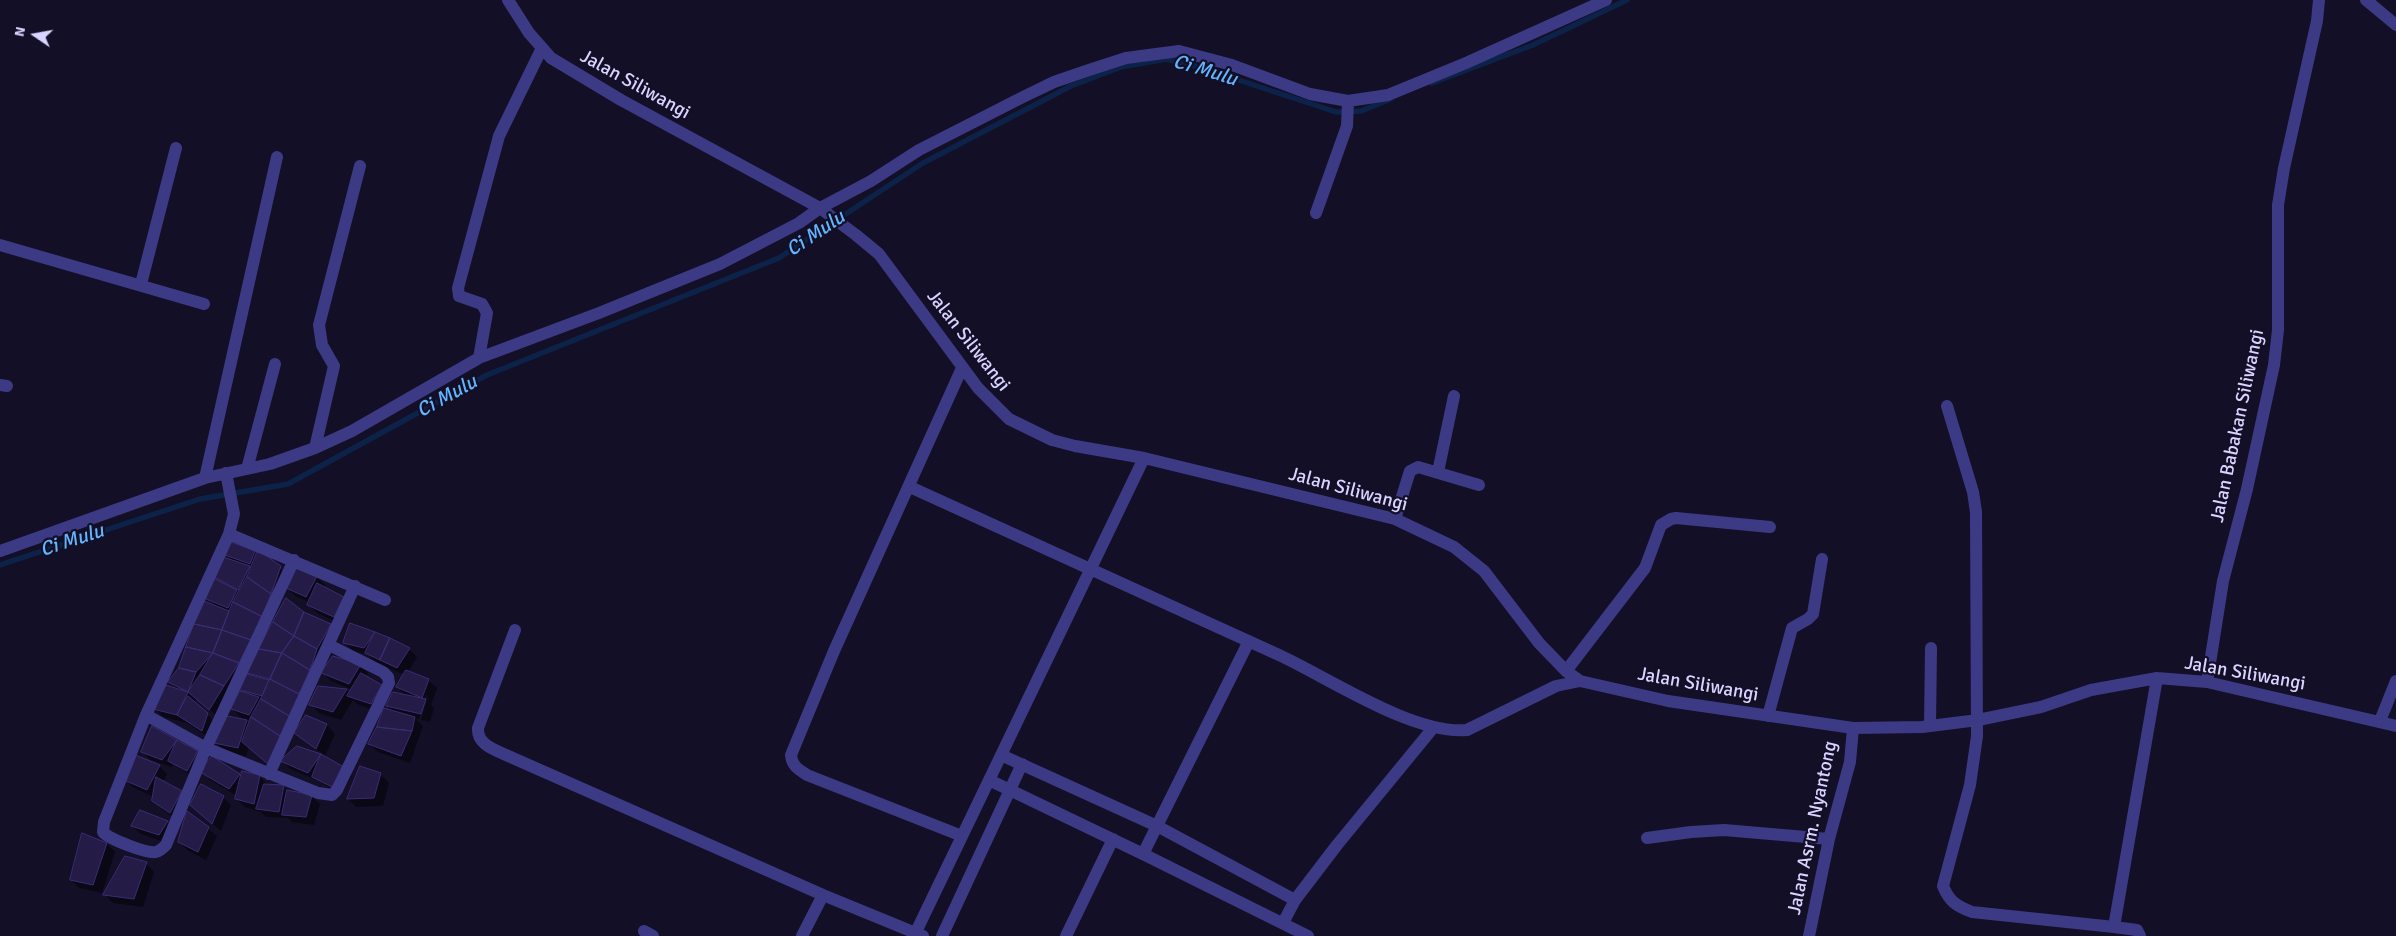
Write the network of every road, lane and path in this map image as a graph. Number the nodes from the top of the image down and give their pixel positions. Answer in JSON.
{"nodes":[{"id":1,"x":508,"y":0,"type":"edge"},
{"id":2,"x":1606,"y":0,"type":"edge"},
{"id":3,"x":2319,"y":0,"type":"edge"},
{"id":4,"x":2366,"y":0,"type":"edge"},
{"id":5,"x":2396,"y":25,"type":"edge"},
{"id":6,"x":542,"y":48,"type":"junction"},
{"id":7,"x":1348,"y":102,"type":"junction"},
{"id":8,"x":176,"y":148,"type":"dead end"},
{"id":9,"x":277,"y":157,"type":"dead end"},
{"id":10,"x":360,"y":166,"type":"dead end"},
{"id":11,"x":820,"y":208,"type":"junction"},
{"id":12,"x":1316,"y":213,"type":"dead end"},
{"id":13,"x":0,"y":244,"type":"edge"},
{"id":14,"x":141,"y":284,"type":"junction"},
{"id":15,"x":204,"y":304,"type":"dead end"},
{"id":16,"x":479,"y":358,"type":"junction"},
{"id":17,"x":275,"y":364,"type":"dead end"},
{"id":18,"x":962,"y":368,"type":"junction"},
{"id":19,"x":1454,"y":396,"type":"dead end"},
{"id":20,"x":1947,"y":406,"type":"dead end"},
{"id":21,"x":315,"y":448,"type":"junction"},
{"id":22,"x":1144,"y":458,"type":"junction"},
{"id":23,"x":247,"y":469,"type":"junction"},
{"id":24,"x":1438,"y":472,"type":"junction"},
{"id":25,"x":227,"y":477,"type":"junction"},
{"id":26,"x":205,"y":478,"type":"junction"},
{"id":27,"x":1479,"y":485,"type":"dead end"},
{"id":28,"x":910,"y":487,"type":"junction"},
{"id":29,"x":1396,"y":519,"type":"junction"},
{"id":30,"x":1770,"y":527,"type":"dead end"},
{"id":31,"x":229,"y":534,"type":"junction"},
{"id":32,"x":0,"y":551,"type":"edge"},
{"id":33,"x":1822,"y":559,"type":"dead end"},
{"id":34,"x":294,"y":560,"type":"junction"},
{"id":35,"x":1092,"y":568,"type":"junction"},
{"id":36,"x":355,"y":586,"type":"junction"},
{"id":37,"x":385,"y":600,"type":"dead end"},
{"id":38,"x":515,"y":630,"type":"dead end"},
{"id":39,"x":1249,"y":641,"type":"junction"},
{"id":40,"x":329,"y":645,"type":"junction"},
{"id":41,"x":1931,"y":648,"type":"dead end"},
{"id":42,"x":1566,"y":671,"type":"junction"},
{"id":43,"x":2157,"y":678,"type":"junction"},
{"id":44,"x":1580,"y":681,"type":"junction"},
{"id":45,"x":2396,"y":681,"type":"edge"},
{"id":46,"x":2207,"y":682,"type":"junction"},
{"id":47,"x":146,"y":715,"type":"junction"},
{"id":48,"x":1768,"y":716,"type":"junction"},
{"id":49,"x":1978,"y":720,"type":"junction"},
{"id":50,"x":2380,"y":721,"type":"junction"},
{"id":51,"x":1930,"y":726,"type":"junction"},
{"id":52,"x":2396,"y":726,"type":"edge"},
{"id":53,"x":1433,"y":728,"type":"junction"},
{"id":54,"x":1854,"y":728,"type":"junction"},
{"id":55,"x":206,"y":748,"type":"junction"},
{"id":56,"x":1002,"y":755,"type":"junction"},
{"id":57,"x":1022,"y":764,"type":"junction"},
{"id":58,"x":269,"y":774,"type":"junction"},
{"id":59,"x":989,"y":780,"type":"junction"},
{"id":60,"x":1010,"y":791,"type":"junction"},
{"id":61,"x":1157,"y":826,"type":"junction"},
{"id":62,"x":962,"y":836,"type":"junction"},
{"id":63,"x":1647,"y":838,"type":"dead end"},
{"id":64,"x":1113,"y":839,"type":"junction"},
{"id":65,"x":1829,"y":839,"type":"junction"},
{"id":66,"x":1144,"y":854,"type":"junction"},
{"id":67,"x":823,"y":895,"type":"junction"},
{"id":68,"x":1295,"y":900,"type":"junction"},
{"id":69,"x":1284,"y":923,"type":"junction"},
{"id":70,"x":2114,"y":927,"type":"junction"},
{"id":71,"x":917,"y":935,"type":"edge"},
{"id":72,"x":802,"y":936,"type":"edge"},
{"id":73,"x":942,"y":936,"type":"edge"},
{"id":74,"x":1066,"y":936,"type":"edge"},
{"id":75,"x":1308,"y":936,"type":"edge"},
{"id":76,"x":1809,"y":936,"type":"edge"},
{"id":77,"x":2140,"y":936,"type":"edge"}],
"edges":[{"from":1,"to":6,"type":"street","name":"Jalan Siliwangi"},
{"from":2,"to":7,"type":"street"},
{"from":3,"to":46,"type":"street","name":"Jalan Babakan Siliwangi"},
{"from":4,"to":5,"type":"street"},
{"from":6,"to":11,"type":"street","name":"Jalan Siliwangi"},
{"from":6,"to":16,"type":"street"},
{"from":7,"to":11,"type":"street"},
{"from":7,"to":12,"type":"street"},
{"from":8,"to":14,"type":"street"},
{"from":9,"to":26,"type":"street"},
{"from":10,"to":21,"type":"street"},
{"from":11,"to":16,"type":"street"},
{"from":11,"to":18,"type":"street","name":"Jalan Siliwangi"},
{"from":13,"to":14,"type":"street"},
{"from":14,"to":15,"type":"street"},
{"from":16,"to":21,"type":"street"},
{"from":17,"to":23,"type":"street"},
{"from":18,"to":22,"type":"street","name":"Jalan Siliwangi"},
{"from":18,"to":28,"type":"street"},
{"from":19,"to":24,"type":"street"},
{"from":20,"to":49,"type":"street"},
{"from":21,"to":23,"type":"street"},
{"from":22,"to":29,"type":"street","name":"Jalan Siliwangi"},
{"from":22,"to":35,"type":"street"},
{"from":23,"to":25,"type":"street"},
{"from":24,"to":27,"type":"street"},
{"from":24,"to":29,"type":"street"},
{"from":25,"to":26,"type":"street"},
{"from":25,"to":31,"type":"street"},
{"from":26,"to":32,"type":"street"},
{"from":28,"to":35,"type":"street"},
{"from":28,"to":62,"type":"street"},
{"from":29,"to":42,"type":"street","name":"Jalan Siliwangi"},
{"from":30,"to":42,"type":"street"},
{"from":31,"to":34,"type":"street"},
{"from":31,"to":47,"type":"street"},
{"from":33,"to":48,"type":"street"},
{"from":34,"to":36,"type":"street"},
{"from":34,"to":55,"type":"street"},
{"from":35,"to":39,"type":"street"},
{"from":35,"to":56,"type":"street"},
{"from":36,"to":37,"type":"street"},
{"from":36,"to":40,"type":"street"},
{"from":38,"to":67,"type":"street"},
{"from":39,"to":53,"type":"street"},
{"from":39,"to":61,"type":"street"},
{"from":40,"to":58,"type":"street"},
{"from":40,"to":58,"type":"street"},
{"from":41,"to":51,"type":"street"},
{"from":42,"to":44,"type":"street","name":"Jalan Siliwangi"},
{"from":43,"to":46,"type":"street","name":"Jalan Siliwangi"},
{"from":43,"to":49,"type":"street","name":"Jalan Siliwangi"},
{"from":43,"to":70,"type":"street"},
{"from":44,"to":48,"type":"street","name":"Jalan Siliwangi"},
{"from":44,"to":53,"type":"street"},
{"from":45,"to":50,"type":"street"},
{"from":46,"to":50,"type":"street","name":"Jalan Siliwangi"},
{"from":47,"to":55,"type":"street"},
{"from":47,"to":55,"type":"street"},
{"from":48,"to":54,"type":"street","name":"Jalan Siliwangi"},
{"from":49,"to":51,"type":"street","name":"Jalan Siliwangi"},
{"from":49,"to":70,"type":"street"},
{"from":50,"to":52,"type":"street","name":"Jalan Siliwangi"},
{"from":51,"to":54,"type":"street","name":"Jalan Siliwangi"},
{"from":53,"to":68,"type":"street"},
{"from":54,"to":65,"type":"street","name":"Jalan Asrm. Nyantong"},
{"from":55,"to":58,"type":"street"},
{"from":56,"to":57,"type":"street"},
{"from":56,"to":59,"type":"street"},
{"from":57,"to":60,"type":"street"},
{"from":57,"to":61,"type":"street"},
{"from":59,"to":60,"type":"street"},
{"from":59,"to":62,"type":"street"},
{"from":60,"to":64,"type":"street"},
{"from":60,"to":73,"type":"street"},
{"from":61,"to":66,"type":"street"},
{"from":61,"to":68,"type":"street"},
{"from":62,"to":71,"type":"street"},
{"from":63,"to":65,"type":"street"},
{"from":64,"to":66,"type":"street"},
{"from":64,"to":74,"type":"street"},
{"from":65,"to":76,"type":"street","name":"Jalan Asrm. Nyantong"},
{"from":66,"to":69,"type":"street"},
{"from":67,"to":71,"type":"street"},
{"from":67,"to":72,"type":"street"},
{"from":68,"to":69,"type":"street"},
{"from":69,"to":75,"type":"street"},
{"from":70,"to":77,"type":"street"}]}
